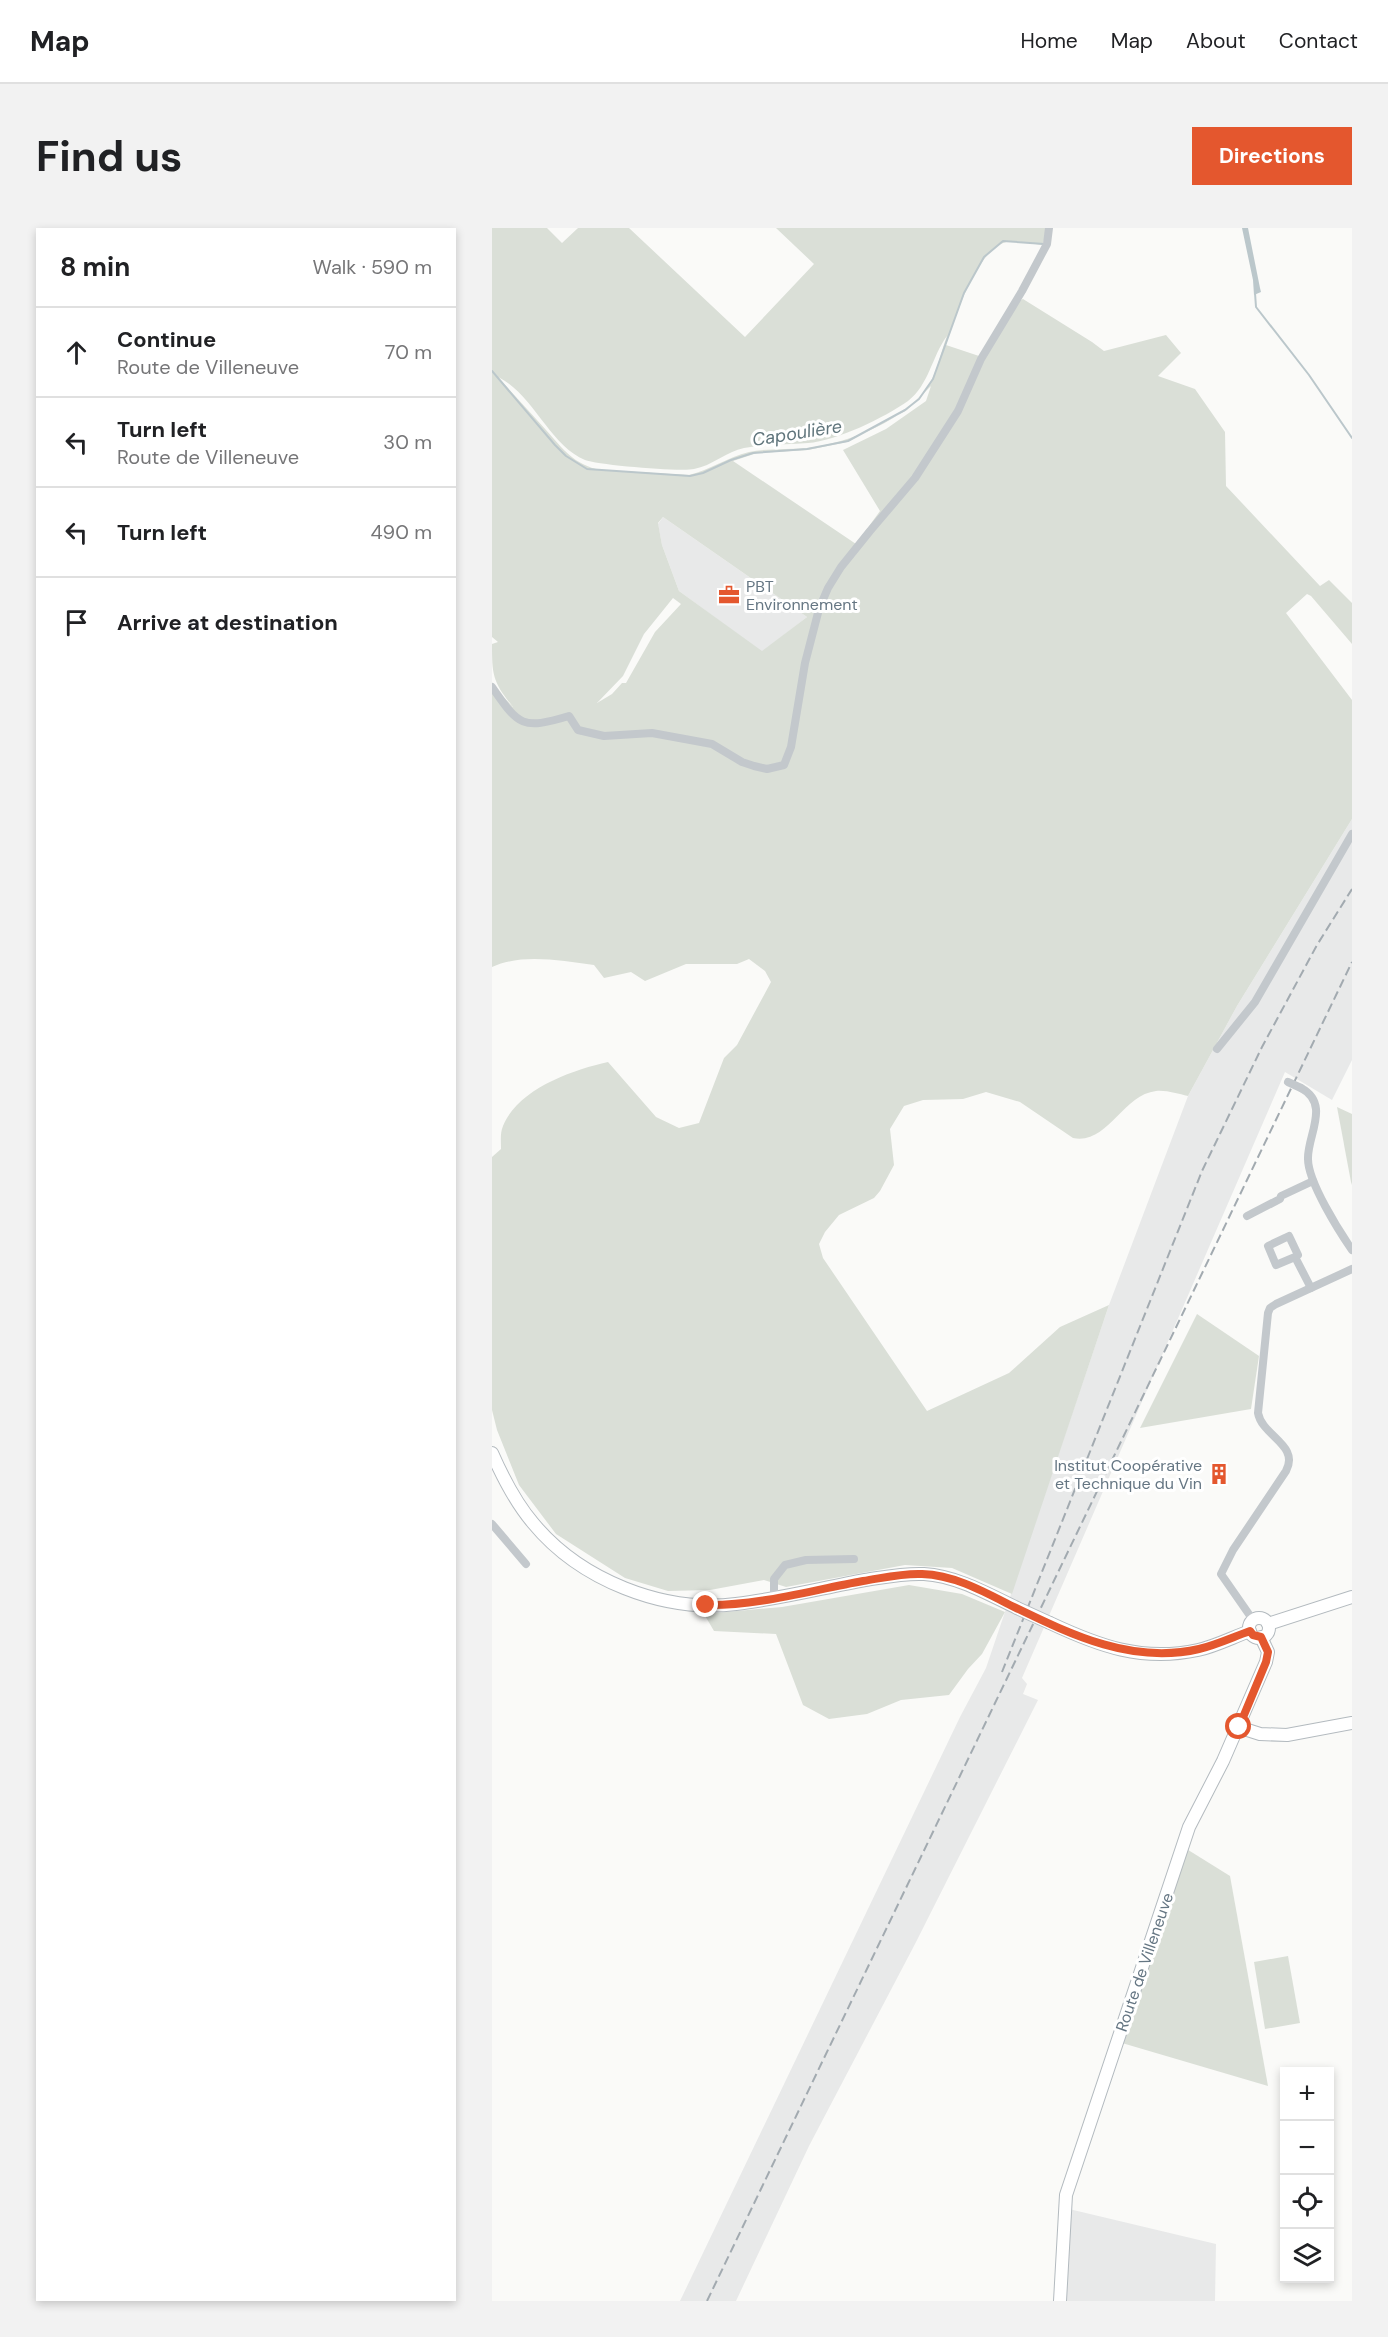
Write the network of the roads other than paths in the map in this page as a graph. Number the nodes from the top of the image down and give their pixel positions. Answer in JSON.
{"nodes":[{"id":1,"x":1049,"y":228,"type":"edge"},
{"id":2,"x":492,"y":687,"type":"edge"},
{"id":3,"x":1352,"y":834,"type":"edge"},
{"id":4,"x":1218,"y":1049,"type":"dead end"},
{"id":5,"x":1288,"y":1082,"type":"dead end"},
{"id":6,"x":1313,"y":1181,"type":"junction"},
{"id":7,"x":1247,"y":1216,"type":"dead end"},
{"id":8,"x":1352,"y":1250,"type":"edge"},
{"id":9,"x":1295,"y":1257,"type":"dead end"},
{"id":10,"x":1352,"y":1269,"type":"edge"},
{"id":11,"x":1311,"y":1288,"type":"junction"},
{"id":12,"x":492,"y":1453,"type":"edge"},
{"id":13,"x":492,"y":1524,"type":"edge"},
{"id":14,"x":854,"y":1559,"type":"dead end"},
{"id":15,"x":526,"y":1564,"type":"dead end"},
{"id":16,"x":774,"y":1597,"type":"junction"},
{"id":17,"x":1352,"y":1597,"type":"edge"},
{"id":18,"x":1255,"y":1629,"type":"junction"},
{"id":19,"x":1352,"y":1723,"type":"edge"},
{"id":20,"x":1239,"y":1727,"type":"junction"},
{"id":21,"x":1060,"y":2301,"type":"edge"}],
"edges":[{"from":1,"to":2,"type":"street"},
{"from":3,"to":4,"type":"street"},
{"from":5,"to":6,"type":"street","bridge":true},
{"from":6,"to":7,"type":"street"},
{"from":6,"to":8,"type":"street"},
{"from":9,"to":11,"type":"street"},
{"from":10,"to":11,"type":"street"},
{"from":11,"to":18,"type":"street"},
{"from":12,"to":16,"type":"street"},
{"from":13,"to":15,"type":"street"},
{"from":14,"to":16,"type":"street"},
{"from":16,"to":18,"type":"street","bridge":true},
{"from":17,"to":18,"type":"street"},
{"from":18,"to":20,"type":"street","name":"Route de Villeneuve"},
{"from":19,"to":20,"type":"street"},
{"from":20,"to":21,"type":"street","name":"Route de Villeneuve"}]}
